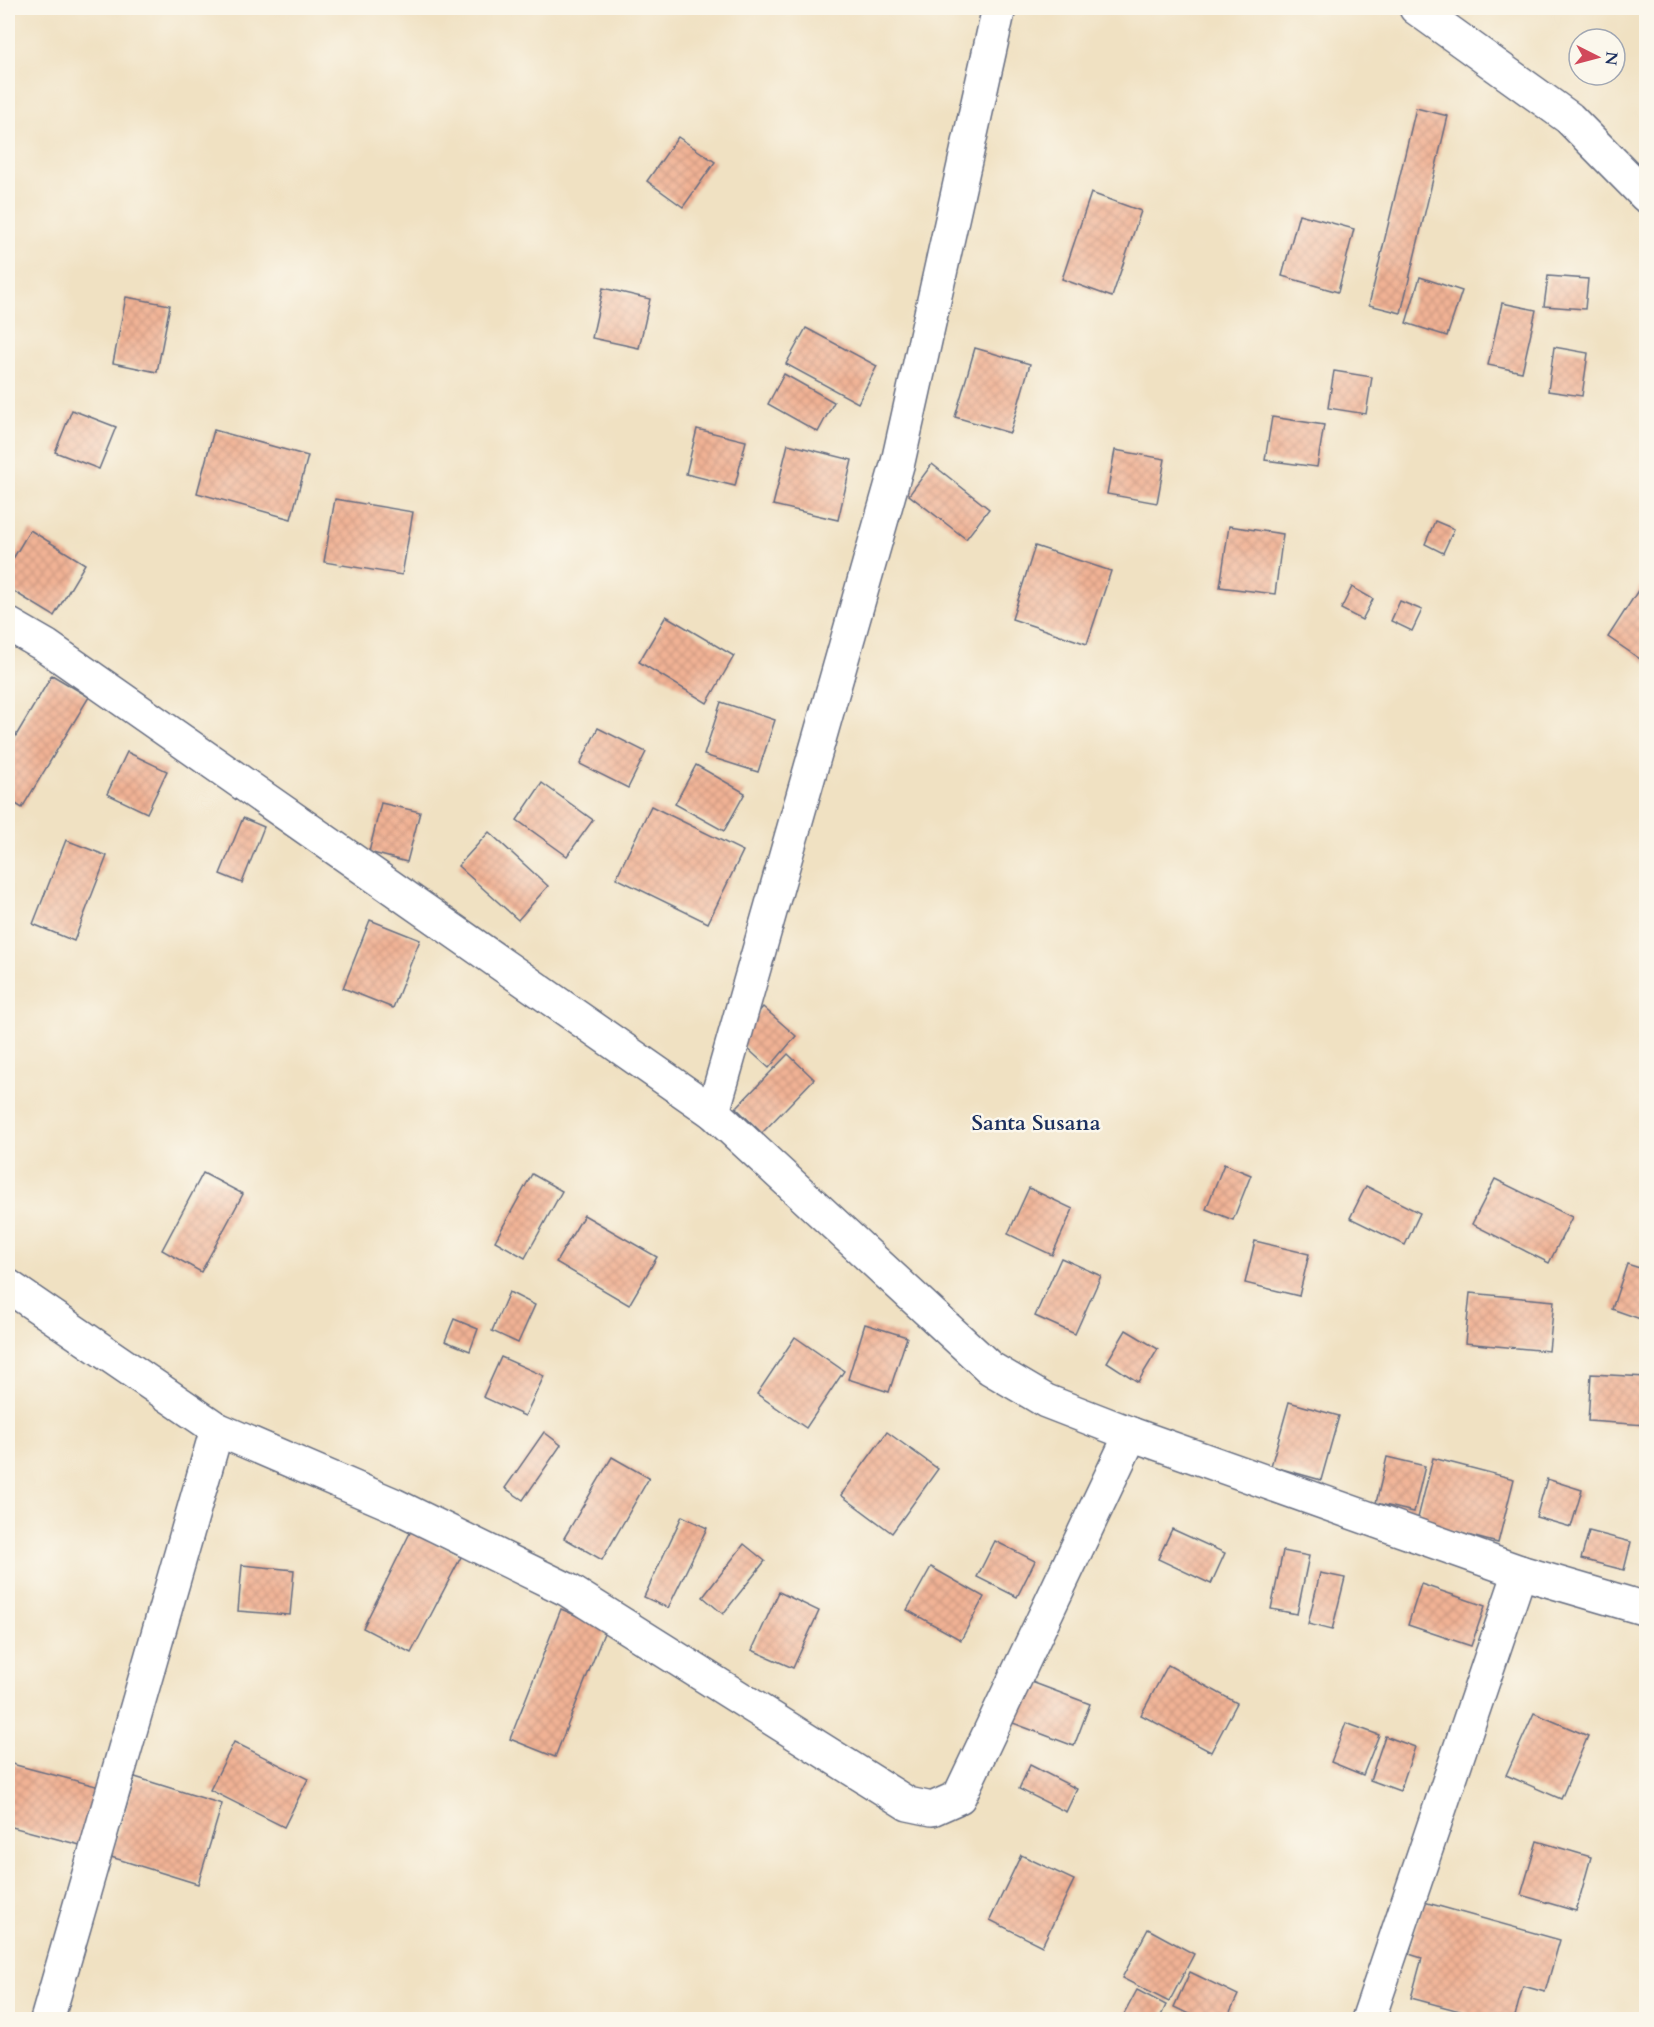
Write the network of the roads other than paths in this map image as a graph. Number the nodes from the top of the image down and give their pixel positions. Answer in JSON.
{"nodes":[{"id":1,"x":999,"y":8,"type":"edge"},
{"id":2,"x":1416,"y":8,"type":"edge"},
{"id":3,"x":1647,"y":196,"type":"edge"},
{"id":4,"x":8,"y":624,"type":"edge"},
{"id":5,"x":712,"y":1112,"type":"junction"},
{"id":6,"x":8,"y":1286,"type":"edge"},
{"id":7,"x":217,"y":1429,"type":"junction"},
{"id":8,"x":1131,"y":1434,"type":"junction"},
{"id":9,"x":1520,"y":1572,"type":"junction"},
{"id":10,"x":1647,"y":1609,"type":"edge"},
{"id":11,"x":47,"y":2019,"type":"edge"},
{"id":12,"x":1368,"y":2019,"type":"edge"}],
"edges":[{"from":1,"to":5,"type":"street"},
{"from":2,"to":3,"type":"street"},
{"from":4,"to":5,"type":"street"},
{"from":5,"to":8,"type":"street"},
{"from":6,"to":7,"type":"street"},
{"from":7,"to":8,"type":"street"},
{"from":7,"to":11,"type":"street"},
{"from":8,"to":9,"type":"street"},
{"from":9,"to":10,"type":"street"},
{"from":9,"to":12,"type":"street"}]}
